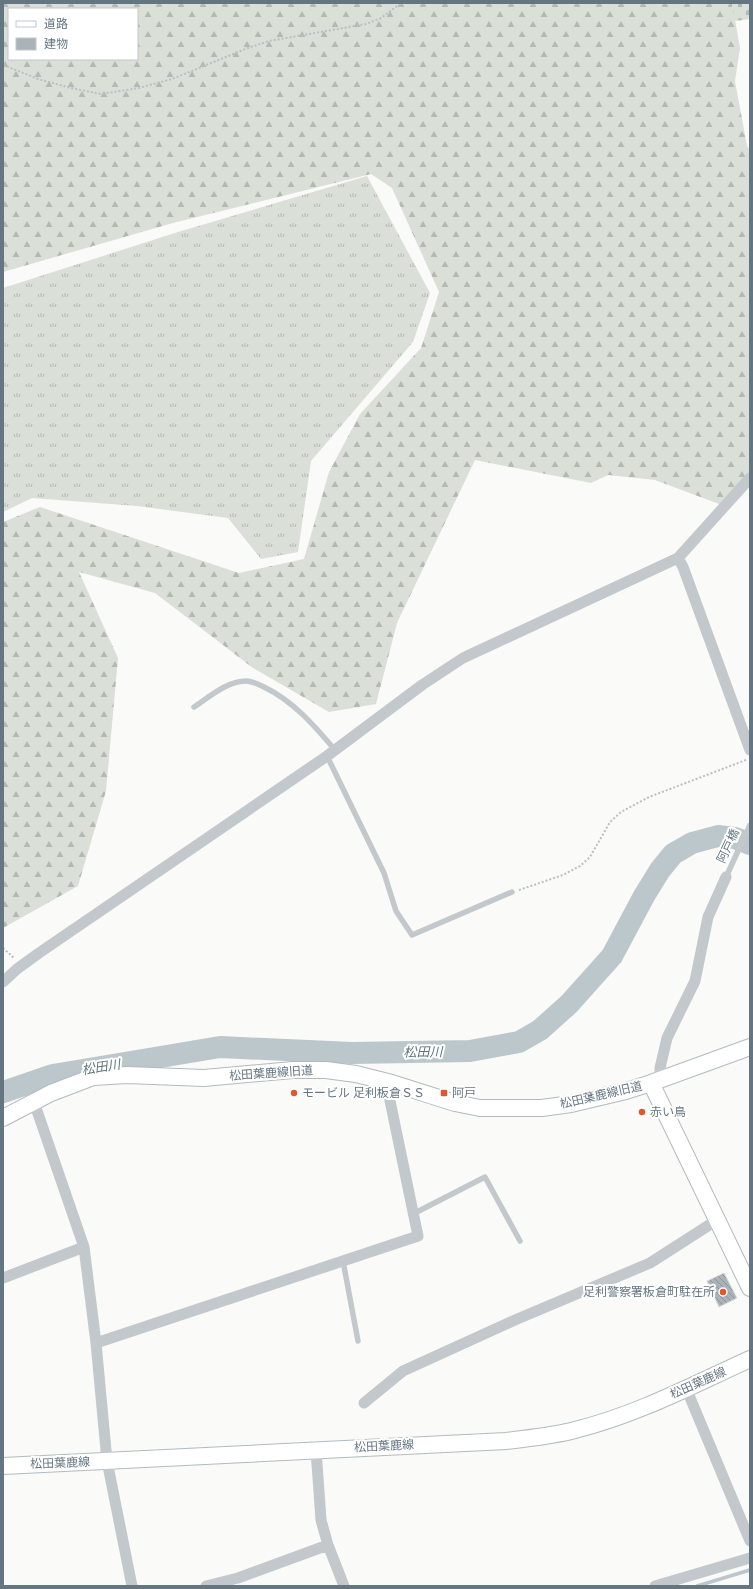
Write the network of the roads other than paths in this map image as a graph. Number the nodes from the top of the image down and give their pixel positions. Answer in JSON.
{"nodes":[{"id":1,"x":750,"y":478,"type":"edge"},
{"id":2,"x":678,"y":558,"type":"junction"},
{"id":3,"x":194,"y":707,"type":"dead end"},
{"id":4,"x":750,"y":750,"type":"edge"},
{"id":5,"x":331,"y":753,"type":"junction"},
{"id":6,"x":750,"y":825,"type":"edge"},
{"id":7,"x":726,"y":877,"type":"joint"},
{"id":8,"x":512,"y":892,"type":"road end"},
{"id":9,"x":3,"y":982,"type":"edge"},
{"id":10,"x":750,"y":1047,"type":"edge"},
{"id":11,"x":655,"y":1082,"type":"junction"},
{"id":12,"x":392,"y":1083,"type":"junction"},
{"id":13,"x":34,"y":1102,"type":"junction"},
{"id":14,"x":3,"y":1118,"type":"edge"},
{"id":15,"x":413,"y":1214,"type":"junction"},
{"id":16,"x":717,"y":1220,"type":"junction"},
{"id":17,"x":520,"y":1241,"type":"dead end"},
{"id":18,"x":84,"y":1247,"type":"junction"},
{"id":19,"x":343,"y":1261,"type":"junction"},
{"id":20,"x":3,"y":1278,"type":"edge"},
{"id":21,"x":750,"y":1288,"type":"edge"},
{"id":22,"x":358,"y":1341,"type":"dead end"},
{"id":23,"x":96,"y":1343,"type":"junction"},
{"id":24,"x":750,"y":1359,"type":"edge"},
{"id":25,"x":686,"y":1388,"type":"junction"},
{"id":26,"x":364,"y":1403,"type":"dead end"},
{"id":27,"x":316,"y":1450,"type":"junction"},
{"id":28,"x":107,"y":1461,"type":"junction"},
{"id":29,"x":3,"y":1466,"type":"edge"},
{"id":30,"x":750,"y":1541,"type":"edge"},
{"id":31,"x":328,"y":1545,"type":"junction"},
{"id":32,"x":750,"y":1558,"type":"edge"},
{"id":33,"x":132,"y":1586,"type":"edge"},
{"id":34,"x":206,"y":1586,"type":"edge"},
{"id":35,"x":344,"y":1586,"type":"edge"},
{"id":36,"x":655,"y":1586,"type":"edge"}],
"edges":[{"from":1,"to":2,"type":"street"},
{"from":2,"to":4,"type":"street"},
{"from":2,"to":5,"type":"street"},
{"from":3,"to":5,"type":"lane"},
{"from":5,"to":8,"type":"lane"},
{"from":5,"to":9,"type":"street"},
{"from":6,"to":7,"type":"lane","name":"阿戸橋"},
{"from":7,"to":11,"type":"street"},
{"from":10,"to":11,"type":"street","name":"松田葉鹿線旧道"},
{"from":11,"to":12,"type":"street","name":"松田葉鹿線旧道"},
{"from":11,"to":16,"type":"street"},
{"from":12,"to":13,"type":"street","name":"松田葉鹿線旧道"},
{"from":12,"to":15,"type":"street"},
{"from":13,"to":14,"type":"street","name":"松田葉鹿線旧道"},
{"from":13,"to":18,"type":"street"},
{"from":15,"to":17,"type":"lane"},
{"from":15,"to":19,"type":"street"},
{"from":16,"to":21,"type":"street"},
{"from":16,"to":26,"type":"street"},
{"from":18,"to":20,"type":"street"},
{"from":18,"to":23,"type":"street"},
{"from":19,"to":22,"type":"lane"},
{"from":19,"to":23,"type":"street"},
{"from":23,"to":28,"type":"street"},
{"from":24,"to":25,"type":"street","name":"松田葉鹿線"},
{"from":25,"to":27,"type":"street","name":"松田葉鹿線"},
{"from":25,"to":30,"type":"street"},
{"from":27,"to":28,"type":"street","name":"松田葉鹿線"},
{"from":27,"to":31,"type":"street"},
{"from":28,"to":29,"type":"street","name":"松田葉鹿線"},
{"from":28,"to":33,"type":"street"},
{"from":31,"to":34,"type":"street"},
{"from":31,"to":35,"type":"street"},
{"from":32,"to":36,"type":"street"}]}
